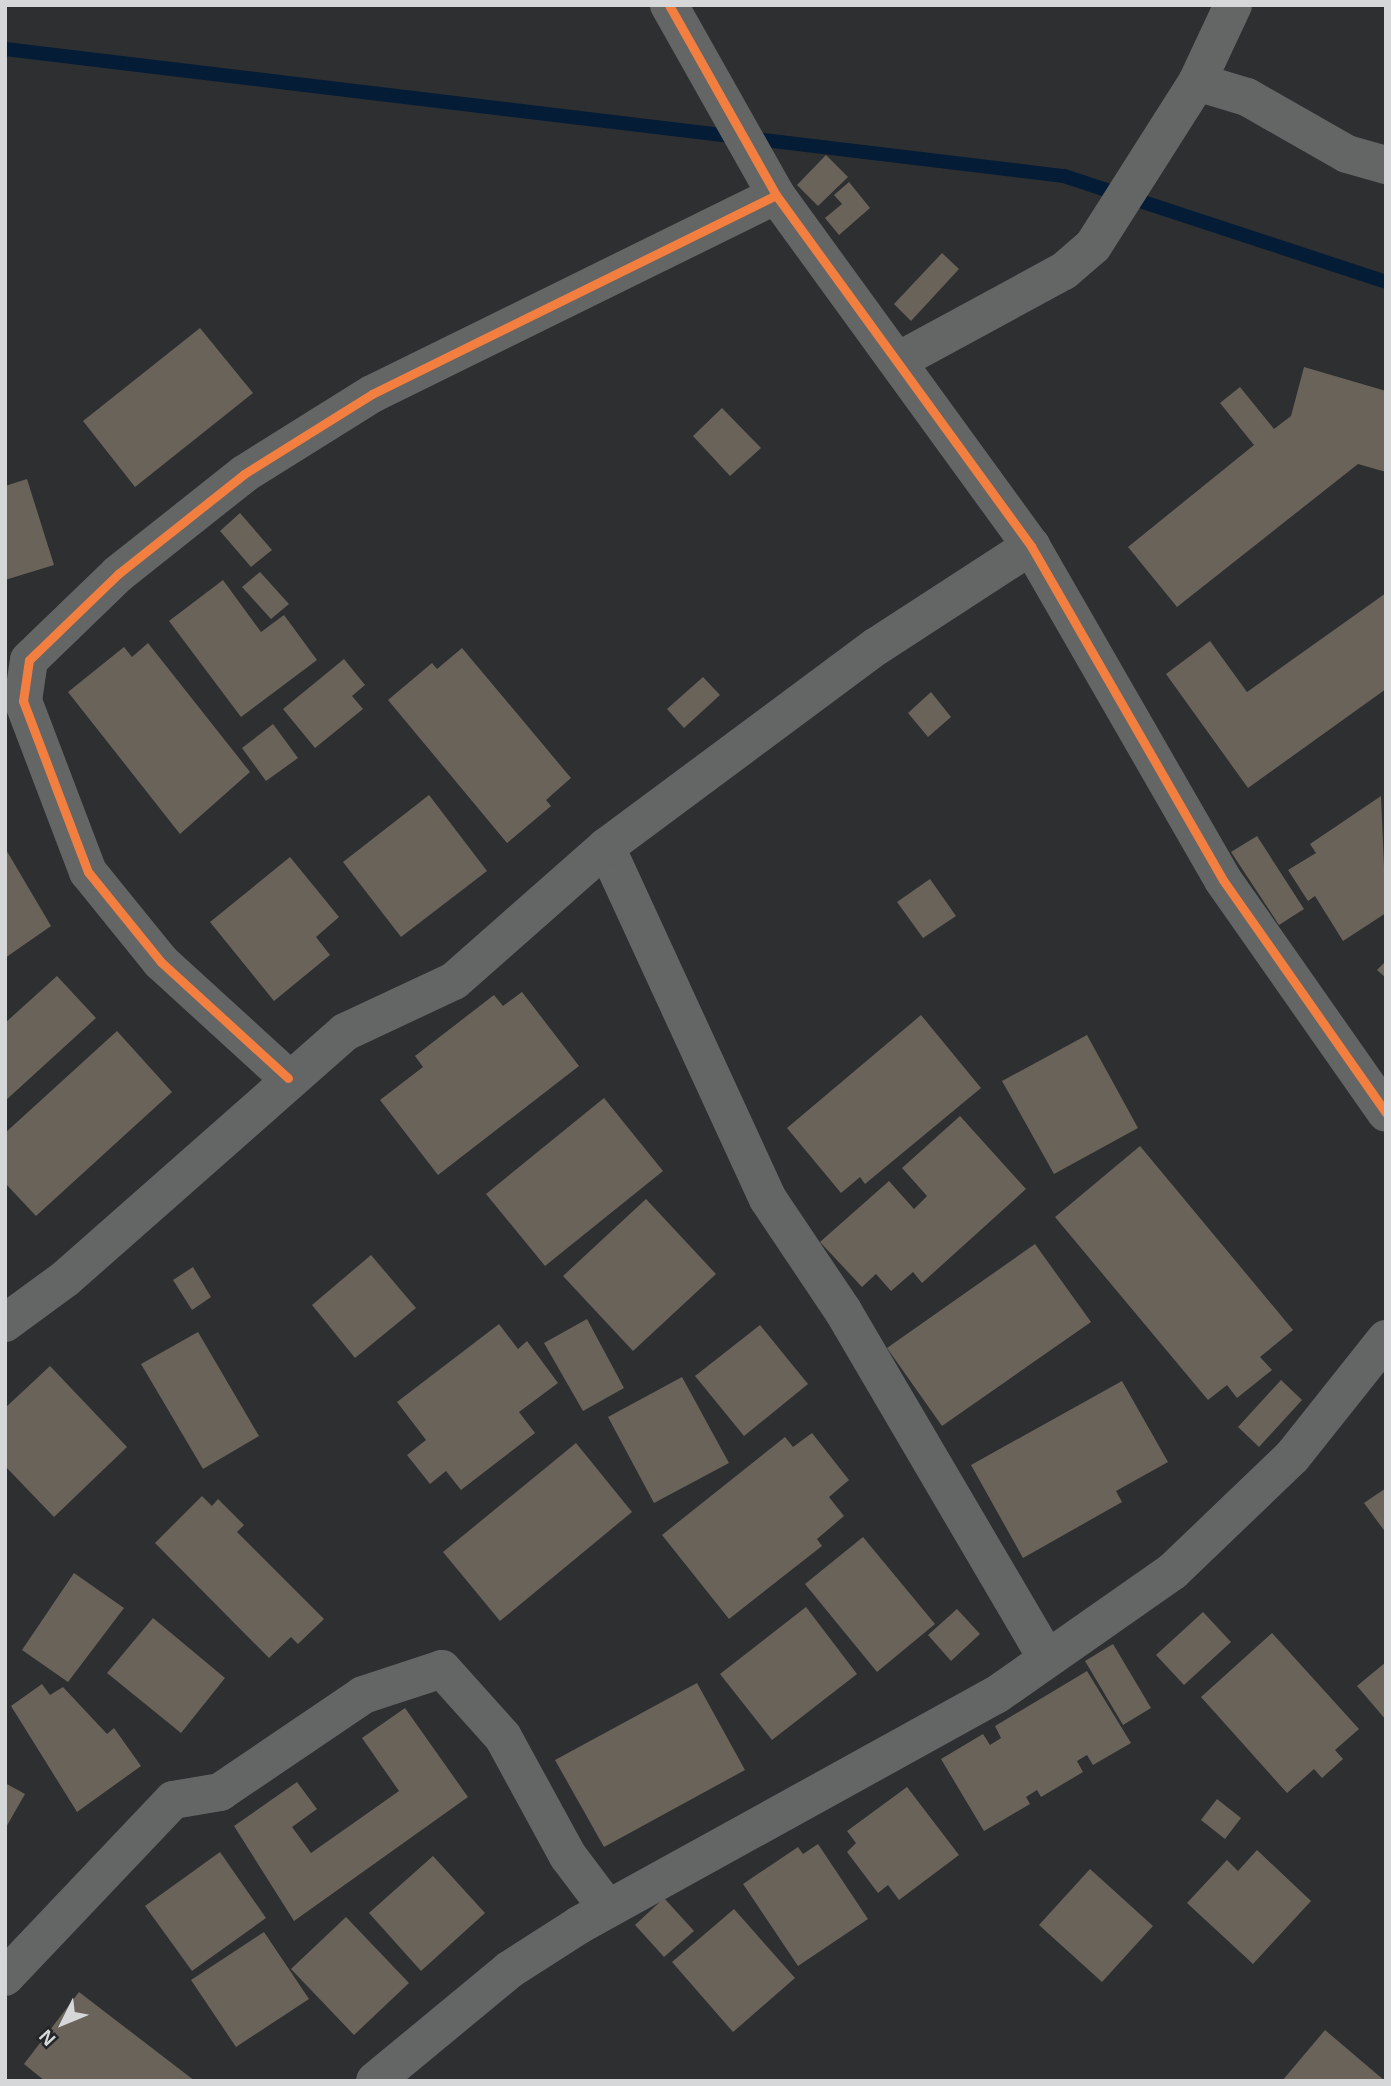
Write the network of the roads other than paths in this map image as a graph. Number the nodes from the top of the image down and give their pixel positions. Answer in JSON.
{"nodes":[{"id":1,"x":669,"y":5,"type":"edge"},
{"id":2,"x":1233,"y":5,"type":"edge"},
{"id":3,"x":1198,"y":82,"type":"junction"},
{"id":4,"x":1386,"y":165,"type":"edge"},
{"id":5,"x":776,"y":195,"type":"junction"},
{"id":6,"x":898,"y":361,"type":"junction"},
{"id":7,"x":1031,"y":546,"type":"junction"},
{"id":8,"x":606,"y":847,"type":"junction"},
{"id":9,"x":288,"y":1078,"type":"junction"},
{"id":10,"x":1386,"y":1113,"type":"edge"},
{"id":11,"x":5,"y":1324,"type":"edge"},
{"id":12,"x":1386,"y":1339,"type":"edge"},
{"id":13,"x":1047,"y":1659,"type":"junction"},
{"id":14,"x":608,"y":1909,"type":"junction"},
{"id":15,"x":5,"y":1977,"type":"edge"},
{"id":16,"x":375,"y":2081,"type":"edge"}],
"edges":[{"from":1,"to":5,"type":"street"},
{"from":2,"to":3,"type":"street"},
{"from":3,"to":4,"type":"street"},
{"from":3,"to":6,"type":"street"},
{"from":5,"to":6,"type":"street"},
{"from":5,"to":9,"type":"street"},
{"from":6,"to":7,"type":"street"},
{"from":7,"to":8,"type":"street"},
{"from":7,"to":10,"type":"street"},
{"from":8,"to":9,"type":"street"},
{"from":8,"to":13,"type":"street"},
{"from":9,"to":11,"type":"street"},
{"from":12,"to":13,"type":"street"},
{"from":13,"to":14,"type":"street"},
{"from":14,"to":15,"type":"street"},
{"from":14,"to":16,"type":"street"}]}
